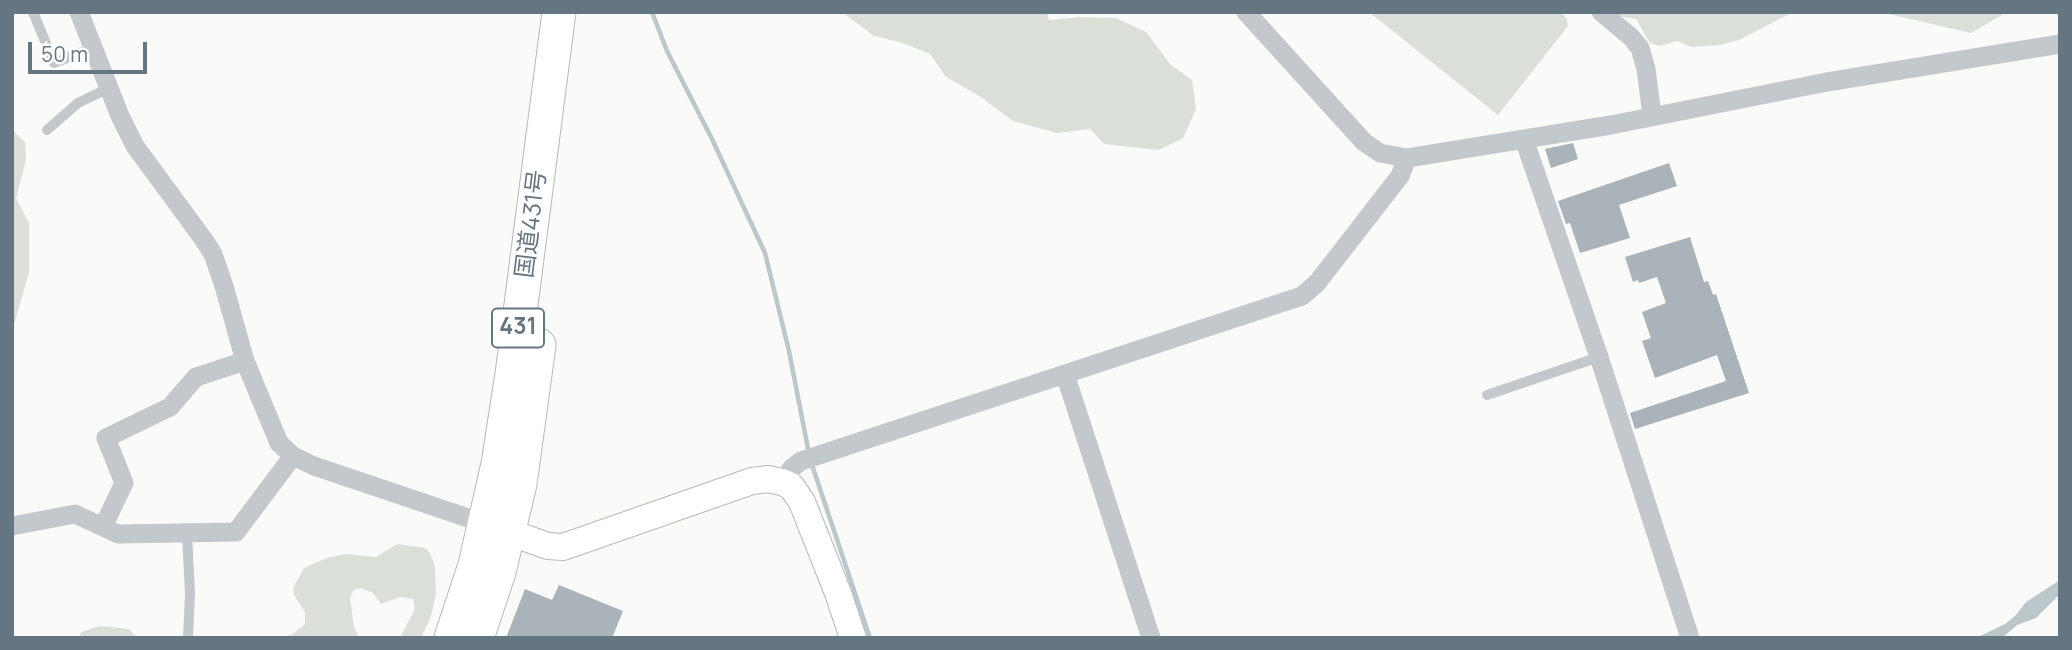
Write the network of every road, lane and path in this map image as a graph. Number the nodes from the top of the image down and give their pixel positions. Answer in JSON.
{"nodes":[{"id":1,"x":33,"y":12,"type":"edge"},
{"id":2,"x":79,"y":12,"type":"edge"},
{"id":3,"x":559,"y":12,"type":"edge"},
{"id":4,"x":580,"y":12,"type":"edge"},
{"id":5,"x":1246,"y":12,"type":"edge"},
{"id":6,"x":1601,"y":12,"type":"edge"},
{"id":7,"x":2060,"y":44,"type":"edge"},
{"id":8,"x":93,"y":48,"type":"junction"},
{"id":9,"x":109,"y":88,"type":"junction"},
{"id":10,"x":1652,"y":115,"type":"junction"},
{"id":11,"x":47,"y":130,"type":"dead end"},
{"id":12,"x":1524,"y":139,"type":"junction"},
{"id":13,"x":1407,"y":158,"type":"junction"},
{"id":14,"x":1599,"y":357,"type":"junction"},
{"id":15,"x":245,"y":361,"type":"junction"},
{"id":16,"x":1066,"y":374,"type":"junction"},
{"id":17,"x":1487,"y":395,"type":"dead end"},
{"id":18,"x":293,"y":456,"type":"junction"},
{"id":19,"x":782,"y":481,"type":"junction"},
{"id":20,"x":12,"y":526,"type":"edge"},
{"id":21,"x":103,"y":527,"type":"junction"},
{"id":22,"x":497,"y":528,"type":"junction"},
{"id":23,"x":187,"y":533,"type":"junction"},
{"id":24,"x":188,"y":638,"type":"edge"},
{"id":25,"x":451,"y":638,"type":"edge"},
{"id":26,"x":477,"y":638,"type":"edge"},
{"id":27,"x":853,"y":638,"type":"edge"},
{"id":28,"x":1152,"y":638,"type":"edge"},
{"id":29,"x":1689,"y":638,"type":"edge"}],
"edges":[{"from":1,"to":8,"type":"lane"},
{"from":2,"to":8,"type":"street"},
{"from":3,"to":22,"type":"highway","name":"国道431号","number":"431"},
{"from":4,"to":22,"type":"highway","name":"国道431号","number":"431"},
{"from":5,"to":13,"type":"street"},
{"from":6,"to":10,"type":"street"},
{"from":7,"to":10,"type":"street"},
{"from":8,"to":9,"type":"street"},
{"from":9,"to":11,"type":"lane"},
{"from":9,"to":15,"type":"street"},
{"from":10,"to":12,"type":"street"},
{"from":12,"to":13,"type":"street"},
{"from":12,"to":14,"type":"street"},
{"from":13,"to":16,"type":"street"},
{"from":14,"to":17,"type":"lane"},
{"from":14,"to":29,"type":"street"},
{"from":15,"to":18,"type":"street"},
{"from":15,"to":21,"type":"street"},
{"from":16,"to":19,"type":"street"},
{"from":16,"to":28,"type":"street"},
{"from":18,"to":22,"type":"street"},
{"from":18,"to":23,"type":"street"},
{"from":19,"to":22,"type":"street"},
{"from":19,"to":27,"type":"street"},
{"from":20,"to":21,"type":"street"},
{"from":21,"to":23,"type":"street"},
{"from":22,"to":25,"type":"highway","name":"国道431号","number":"431"},
{"from":22,"to":26,"type":"highway","name":"国道431号","number":"431"},
{"from":23,"to":24,"type":"lane"}]}
